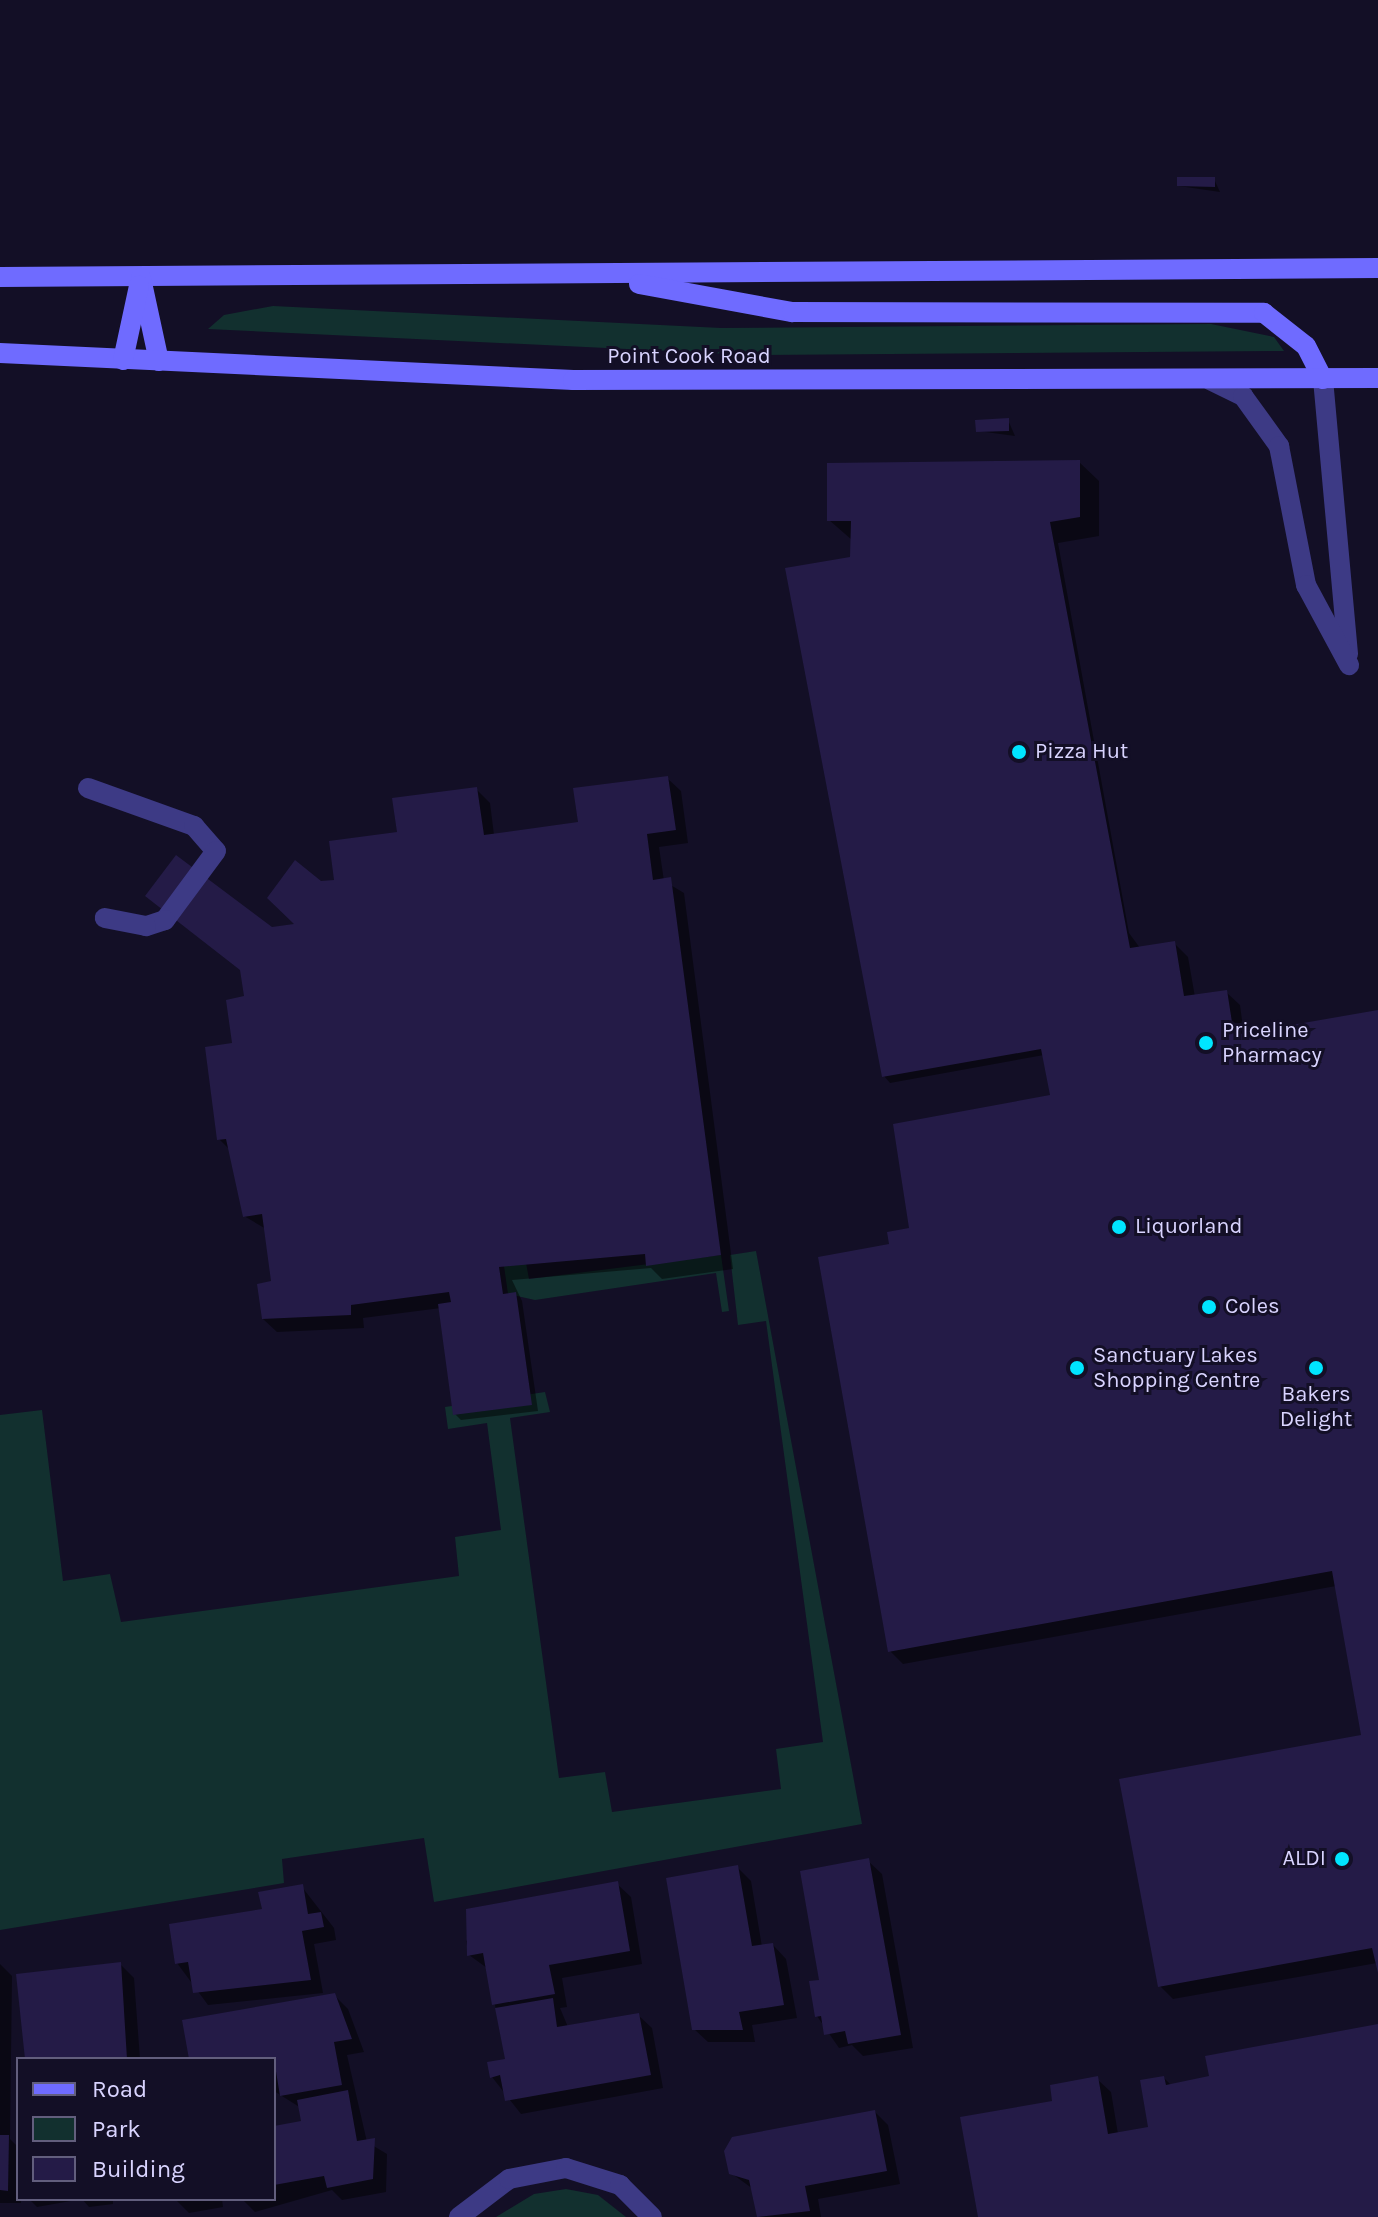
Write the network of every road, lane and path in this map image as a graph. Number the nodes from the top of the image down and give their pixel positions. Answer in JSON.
{"nodes":[{"id":1,"x":1378,"y":268,"type":"edge"},
{"id":2,"x":591,"y":275,"type":"junction"},
{"id":3,"x":0,"y":277,"type":"edge"},
{"id":4,"x":141,"y":278,"type":"junction"},
{"id":5,"x":0,"y":353,"type":"edge"},
{"id":6,"x":123,"y":360,"type":"junction"},
{"id":7,"x":159,"y":361,"type":"junction"},
{"id":8,"x":1378,"y":378,"type":"edge"},
{"id":9,"x":1323,"y":379,"type":"junction"},
{"id":10,"x":1210,"y":380,"type":"junction"},
{"id":11,"x":88,"y":788,"type":"dead end"},
{"id":12,"x":105,"y":918,"type":"dead end"},
{"id":13,"x":459,"y":2217,"type":"edge"},
{"id":14,"x":652,"y":2217,"type":"edge"}],
"edges":[{"from":1,"to":2,"type":"main road"},
{"from":2,"to":4,"type":"main road"},
{"from":2,"to":9,"type":"main road"},
{"from":3,"to":4,"type":"main road"},
{"from":4,"to":6,"type":"main road"},
{"from":4,"to":7,"type":"main road"},
{"from":5,"to":6,"type":"main road","name":"Point Cook Road"},
{"from":6,"to":7,"type":"main road","name":"Point Cook Road"},
{"from":7,"to":10,"type":"main road","name":"Point Cook Road"},
{"from":8,"to":9,"type":"main road","name":"Point Cook Road"},
{"from":9,"to":10,"type":"main road","name":"Point Cook Road"},
{"from":9,"to":10,"type":"lane"},
{"from":11,"to":12,"type":"lane"},
{"from":13,"to":14,"type":"lane"}]}
